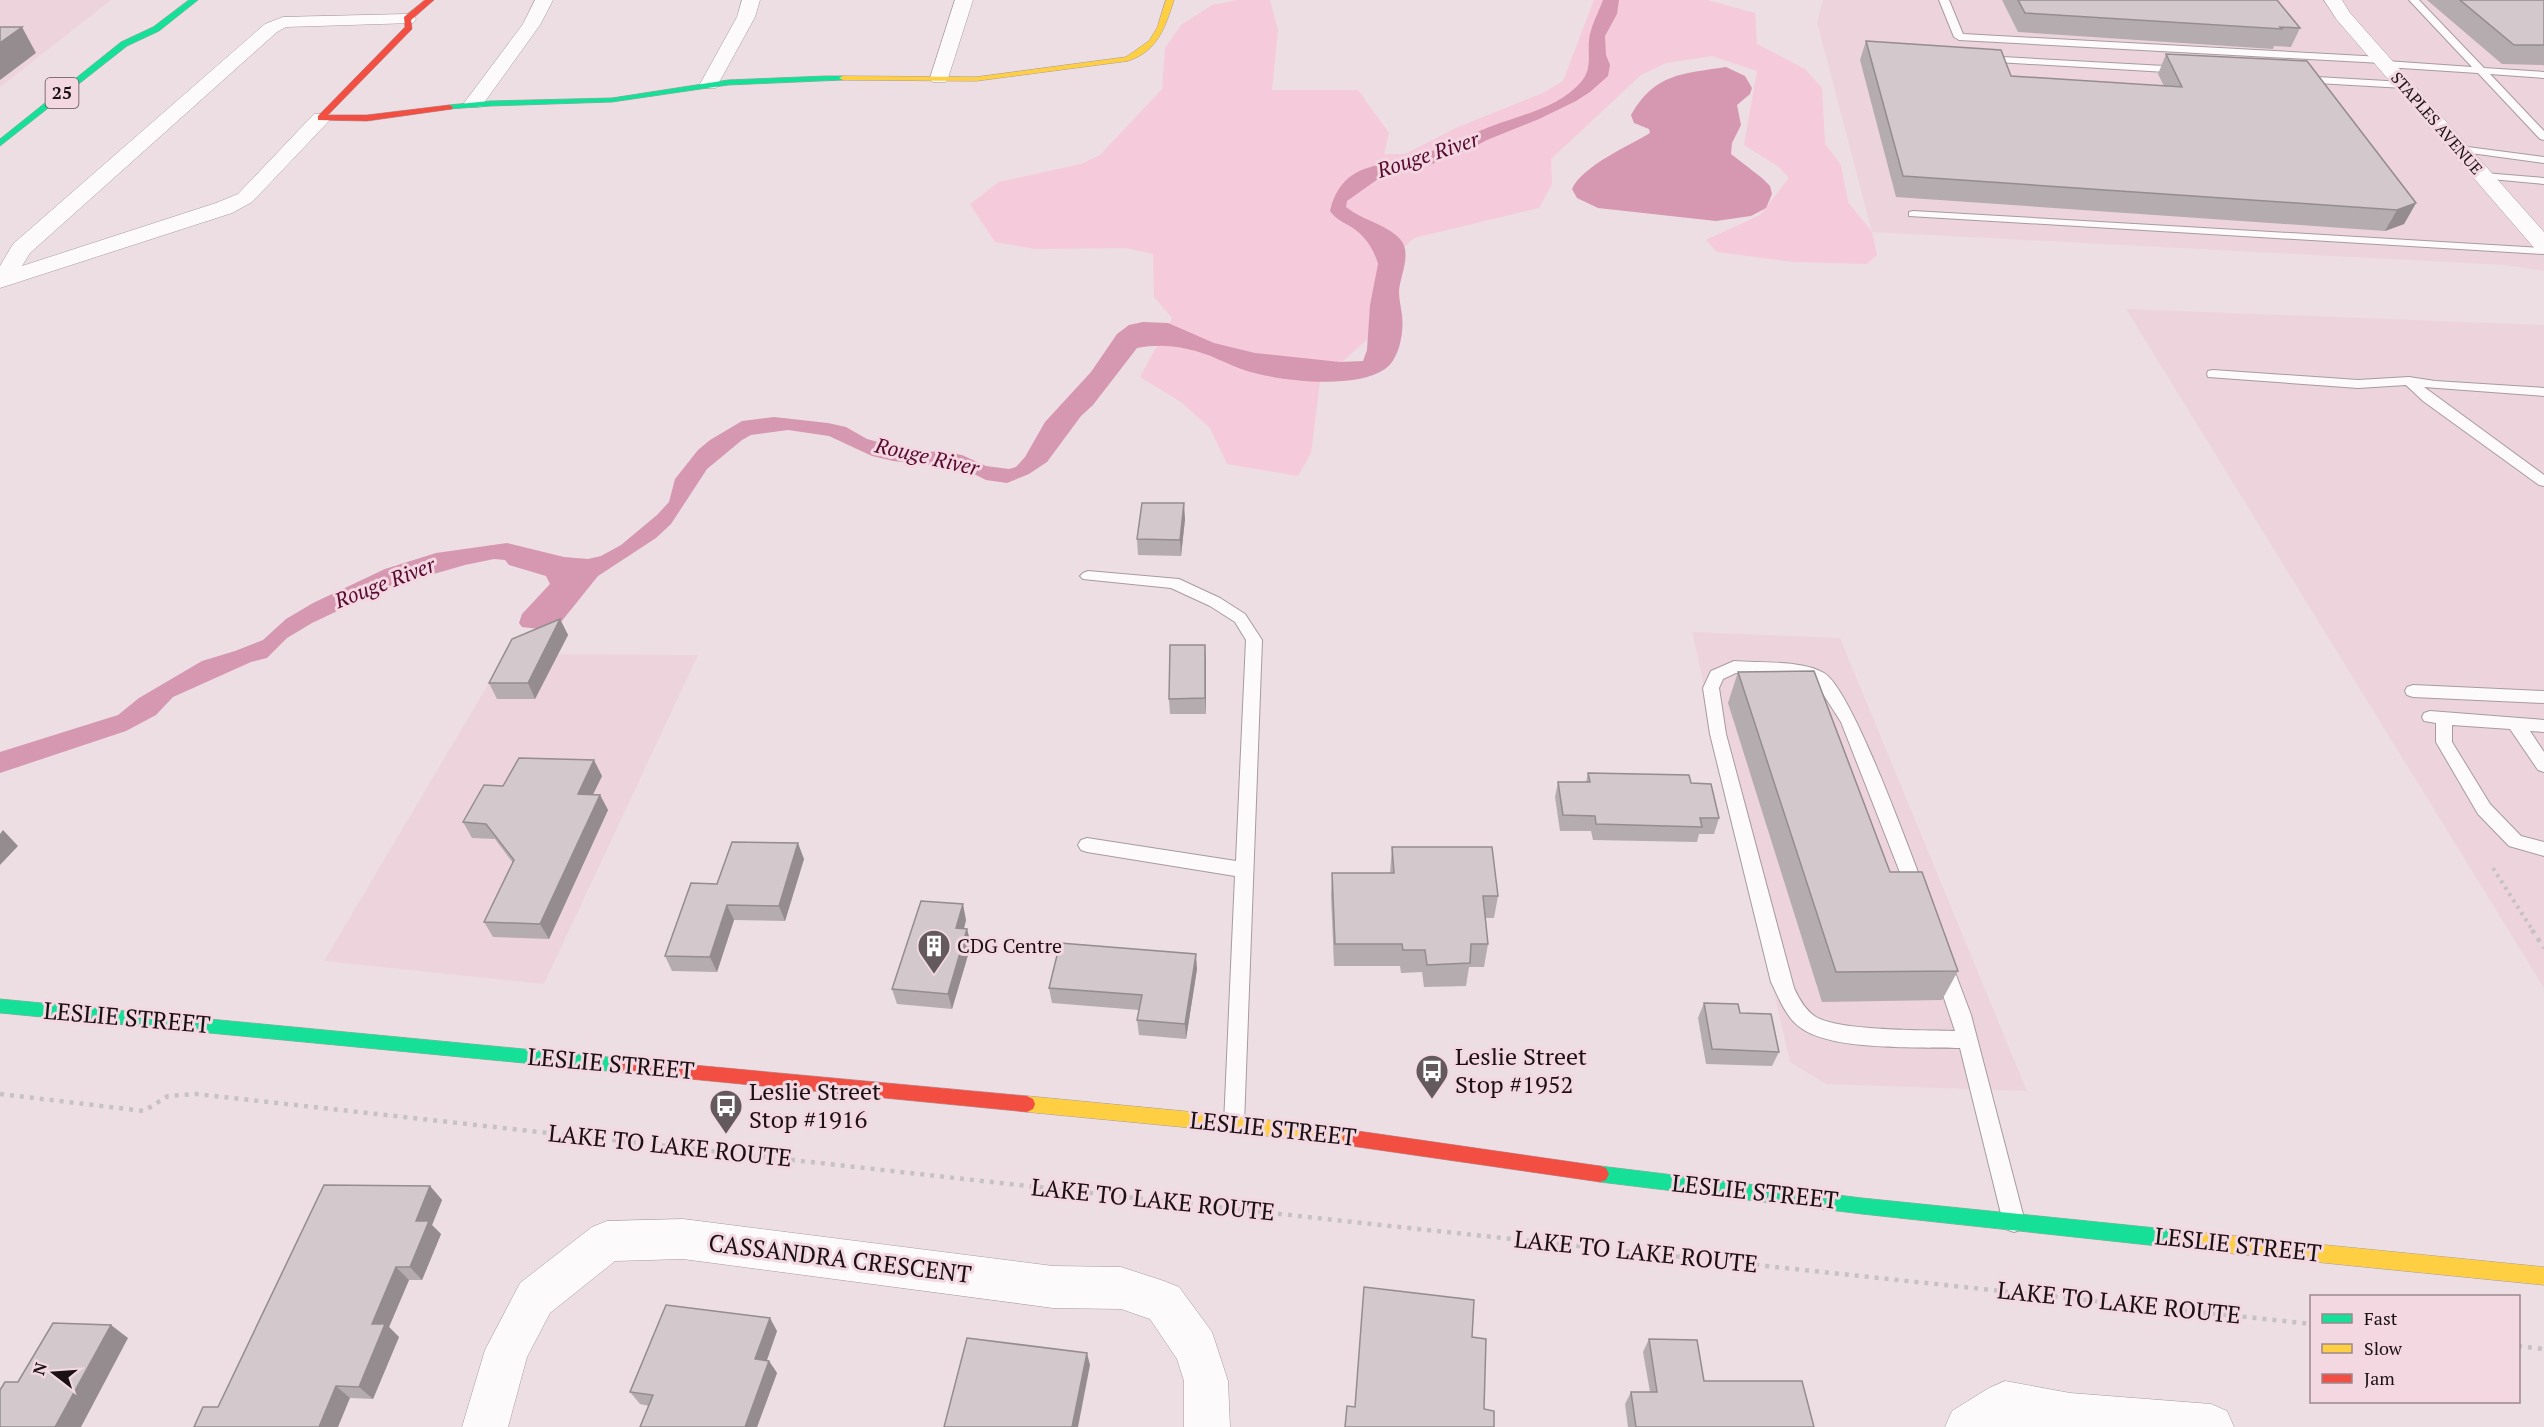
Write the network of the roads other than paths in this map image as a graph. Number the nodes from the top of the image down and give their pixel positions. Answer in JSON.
{"nodes":[{"id":1,"x":194,"y":0,"type":"edge"},
{"id":2,"x":430,"y":0,"type":"edge"},
{"id":3,"x":544,"y":0,"type":"edge"},
{"id":4,"x":751,"y":0,"type":"edge"},
{"id":5,"x":964,"y":0,"type":"edge"},
{"id":6,"x":1170,"y":0,"type":"edge"},
{"id":7,"x":1944,"y":0,"type":"edge"},
{"id":8,"x":2333,"y":0,"type":"edge"},
{"id":9,"x":2415,"y":0,"type":"edge"},
{"id":10,"x":407,"y":19,"type":"junction"},
{"id":11,"x":125,"y":29,"type":"dead end"},
{"id":12,"x":124,"y":44,"type":"junction"},
{"id":13,"x":1979,"y":59,"type":"edge"},
{"id":14,"x":2384,"y":62,"type":"junction"},
{"id":15,"x":2192,"y":70,"type":"edge"},
{"id":16,"x":2481,"y":70,"type":"junction"},
{"id":17,"x":2287,"y":75,"type":"edge"},
{"id":18,"x":2544,"y":75,"type":"edge"},
{"id":19,"x":939,"y":78,"type":"junction"},
{"id":20,"x":709,"y":84,"type":"junction"},
{"id":21,"x":2404,"y":85,"type":"junction"},
{"id":22,"x":474,"y":103,"type":"junction"},
{"id":23,"x":321,"y":118,"type":"junction"},
{"id":24,"x":14,"y":132,"type":"junction"},
{"id":25,"x":0,"y":137,"type":"edge"},
{"id":26,"x":2544,"y":137,"type":"edge"},
{"id":27,"x":0,"y":143,"type":"edge"},
{"id":28,"x":2460,"y":149,"type":"junction"},
{"id":29,"x":2544,"y":160,"type":"edge"},
{"id":30,"x":2484,"y":176,"type":"junction"},
{"id":31,"x":2544,"y":181,"type":"edge"},
{"id":32,"x":1914,"y":214,"type":"dead end"},
{"id":33,"x":2544,"y":245,"type":"edge"},
{"id":34,"x":2544,"y":251,"type":"edge"},
{"id":35,"x":2,"y":280,"type":"edge"},
{"id":36,"x":2213,"y":374,"type":"dead end"},
{"id":37,"x":2408,"y":381,"type":"junction"},
{"id":38,"x":2544,"y":392,"type":"edge"},
{"id":39,"x":2544,"y":482,"type":"edge"},
{"id":40,"x":1088,"y":576,"type":"dead end"},
{"id":41,"x":2413,"y":691,"type":"dead end"},
{"id":42,"x":2544,"y":697,"type":"edge"},
{"id":43,"x":2515,"y":724,"type":"junction"},
{"id":44,"x":2544,"y":726,"type":"edge"},
{"id":45,"x":2544,"y":766,"type":"edge"},
{"id":46,"x":1087,"y":845,"type":"dead end"},
{"id":47,"x":2544,"y":849,"type":"edge"},
{"id":48,"x":1245,"y":870,"type":"junction"},
{"id":49,"x":1925,"y":915,"type":"edge"},
{"id":50,"x":1937,"y":949,"type":"edge"},
{"id":51,"x":0,"y":1006,"type":"edge"},
{"id":52,"x":1967,"y":1040,"type":"junction"},
{"id":53,"x":1234,"y":1124,"type":"junction"},
{"id":54,"x":2013,"y":1222,"type":"junction"},
{"id":55,"x":2544,"y":1276,"type":"edge"},
{"id":56,"x":485,"y":1427,"type":"edge"},
{"id":57,"x":1207,"y":1427,"type":"edge"},
{"id":58,"x":1968,"y":1427,"type":"edge"},
{"id":59,"x":2211,"y":1427,"type":"edge"}],
"edges":[{"from":1,"to":12,"type":"main road","number":"25"},
{"from":2,"to":10,"type":"main road"},
{"from":3,"to":22,"type":"street"},
{"from":4,"to":20,"type":"street"},
{"from":5,"to":19,"type":"street"},
{"from":6,"to":19,"type":"main road"},
{"from":7,"to":14,"type":"lane"},
{"from":8,"to":14,"type":"street","name":"STAPLES AVENUE"},
{"from":9,"to":16,"type":"lane"},
{"from":10,"to":23,"type":"main road"},
{"from":10,"to":35,"type":"street"},
{"from":11,"to":12,"type":"main road"},
{"from":12,"to":24,"type":"main road","number":"25"},
{"from":13,"to":15,"type":"lane"},
{"from":14,"to":16,"type":"lane"},
{"from":14,"to":21,"type":"street","name":"STAPLES AVENUE"},
{"from":16,"to":18,"type":"lane"},
{"from":16,"to":26,"type":"lane"},
{"from":17,"to":21,"type":"lane"},
{"from":19,"to":20,"type":"main road"},
{"from":20,"to":22,"type":"main road"},
{"from":21,"to":28,"type":"street","name":"STAPLES AVENUE"},
{"from":22,"to":23,"type":"main road"},
{"from":23,"to":35,"type":"street"},
{"from":24,"to":25,"type":"lane"},
{"from":24,"to":27,"type":"main road","number":"25"},
{"from":28,"to":29,"type":"lane"},
{"from":28,"to":30,"type":"street","name":"STAPLES AVENUE"},
{"from":30,"to":31,"type":"lane"},
{"from":30,"to":33,"type":"street","name":"STAPLES AVENUE"},
{"from":32,"to":34,"type":"lane"},
{"from":36,"to":37,"type":"lane"},
{"from":37,"to":38,"type":"lane"},
{"from":37,"to":39,"type":"lane"},
{"from":40,"to":48,"type":"lane"},
{"from":41,"to":42,"type":"lane"},
{"from":43,"to":44,"type":"lane"},
{"from":43,"to":45,"type":"lane"},
{"from":43,"to":47,"type":"lane"},
{"from":46,"to":48,"type":"lane"},
{"from":48,"to":53,"type":"lane"},
{"from":49,"to":52,"type":"lane"},
{"from":50,"to":52,"type":"lane"},
{"from":51,"to":53,"type":"main road","name":"LESLIE STREET"},
{"from":52,"to":54,"type":"lane"},
{"from":53,"to":54,"type":"main road","name":"LESLIE STREET"},
{"from":54,"to":55,"type":"main road","name":"LESLIE STREET"},
{"from":56,"to":57,"type":"street","name":"CASSANDRA CRESCENT"},
{"from":58,"to":59,"type":"street"}]}
